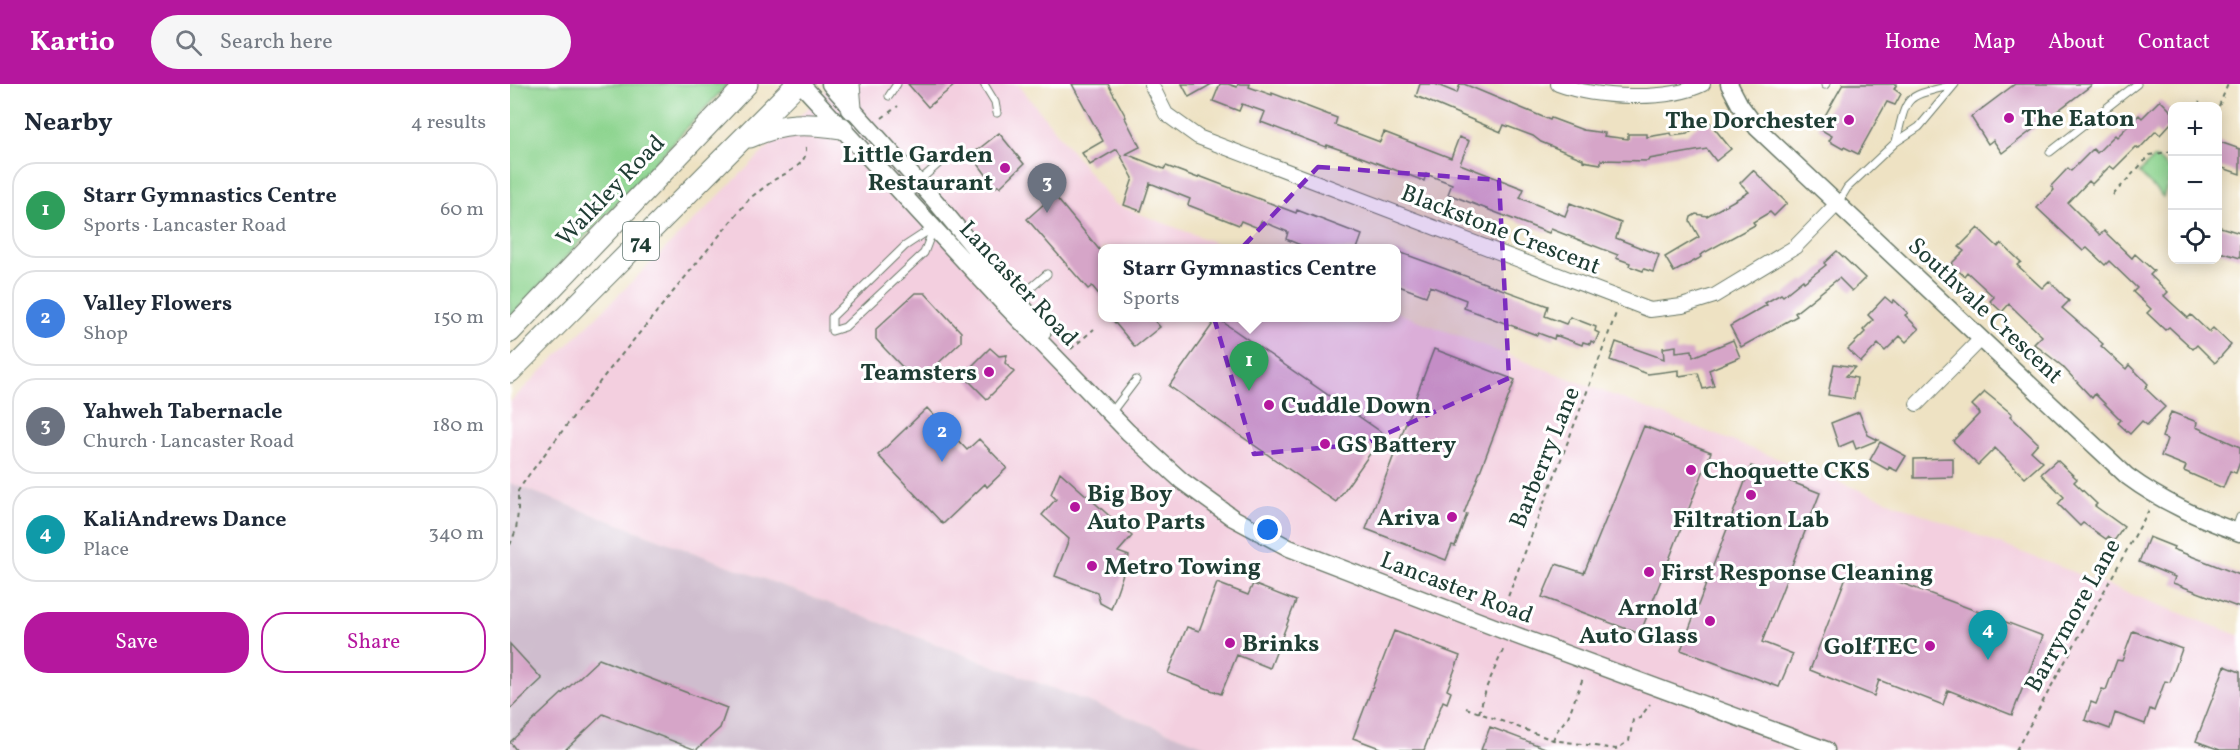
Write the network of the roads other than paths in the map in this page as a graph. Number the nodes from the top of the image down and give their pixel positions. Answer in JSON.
{"nodes":[{"id":1,"x":747,"y":84,"type":"edge"},
{"id":2,"x":799,"y":84,"type":"edge"},
{"id":3,"x":830,"y":84,"type":"edge"},
{"id":4,"x":849,"y":84,"type":"edge"},
{"id":5,"x":897,"y":84,"type":"edge"},
{"id":6,"x":984,"y":84,"type":"edge"},
{"id":7,"x":1151,"y":84,"type":"edge"},
{"id":8,"x":1558,"y":84,"type":"edge"},
{"id":9,"x":1703,"y":84,"type":"edge"},
{"id":10,"x":1730,"y":84,"type":"edge"},
{"id":11,"x":2137,"y":84,"type":"edge"},
{"id":12,"x":1954,"y":85,"type":"edge"},
{"id":13,"x":889,"y":96,"type":"dead end"},
{"id":14,"x":851,"y":108,"type":"junction"},
{"id":15,"x":997,"y":114,"type":"dead end"},
{"id":16,"x":842,"y":128,"type":"junction"},
{"id":17,"x":744,"y":140,"type":"junction"},
{"id":18,"x":1896,"y":142,"type":"junction"},
{"id":19,"x":2050,"y":152,"type":"dead end"},
{"id":20,"x":944,"y":159,"type":"dead end"},
{"id":21,"x":918,"y":182,"type":"junction"},
{"id":22,"x":1837,"y":204,"type":"junction"},
{"id":23,"x":934,"y":227,"type":"junction"},
{"id":24,"x":1047,"y":274,"type":"dead end"},
{"id":25,"x":1013,"y":304,"type":"junction"},
{"id":26,"x":510,"y":332,"type":"edge"},
{"id":27,"x":1981,"y":339,"type":"junction"},
{"id":28,"x":510,"y":372,"type":"edge"},
{"id":29,"x":1136,"y":380,"type":"dead end"},
{"id":30,"x":1917,"y":404,"type":"dead end"},
{"id":31,"x":1108,"y":411,"type":"junction"},
{"id":32,"x":2238,"y":527,"type":"edge"},
{"id":33,"x":1826,"y":750,"type":"edge"}],
"edges":[{"from":1,"to":26,"type":"main road","name":"Walkley Road","number":"74"},
{"from":2,"to":16,"type":"street","name":"Lancaster Road"},
{"from":2,"to":17,"type":"main road","number":"74"},
{"from":3,"to":14,"type":"street","name":"Lancaster Road"},
{"from":4,"to":14,"type":"main road"},
{"from":5,"to":13,"type":"lane"},
{"from":6,"to":15,"type":"lane"},
{"from":7,"to":22,"type":"street","name":"Blackstone Crescent"},
{"from":8,"to":9,"type":"street"},
{"from":10,"to":22,"type":"street","name":"Southvale Crescent"},
{"from":11,"to":19,"type":"lane"},
{"from":12,"to":18,"type":"lane"},
{"from":12,"to":18,"type":"lane"},
{"from":14,"to":21,"type":"street","name":"Lancaster Road"},
{"from":16,"to":17,"type":"main road"},
{"from":16,"to":23,"type":"street","name":"Lancaster Road"},
{"from":17,"to":28,"type":"main road","number":"74"},
{"from":18,"to":22,"type":"lane"},
{"from":20,"to":21,"type":"lane"},
{"from":21,"to":25,"type":"street","name":"Lancaster Road"},
{"from":22,"to":27,"type":"street","name":"Southvale Crescent"},
{"from":23,"to":23,"type":"lane"},
{"from":23,"to":25,"type":"street","name":"Lancaster Road"},
{"from":24,"to":25,"type":"lane"},
{"from":25,"to":31,"type":"street","name":"Lancaster Road"},
{"from":27,"to":30,"type":"street"},
{"from":27,"to":32,"type":"street","name":"Southvale Crescent"},
{"from":29,"to":31,"type":"lane"},
{"from":31,"to":33,"type":"street","name":"Lancaster Road"}]}
